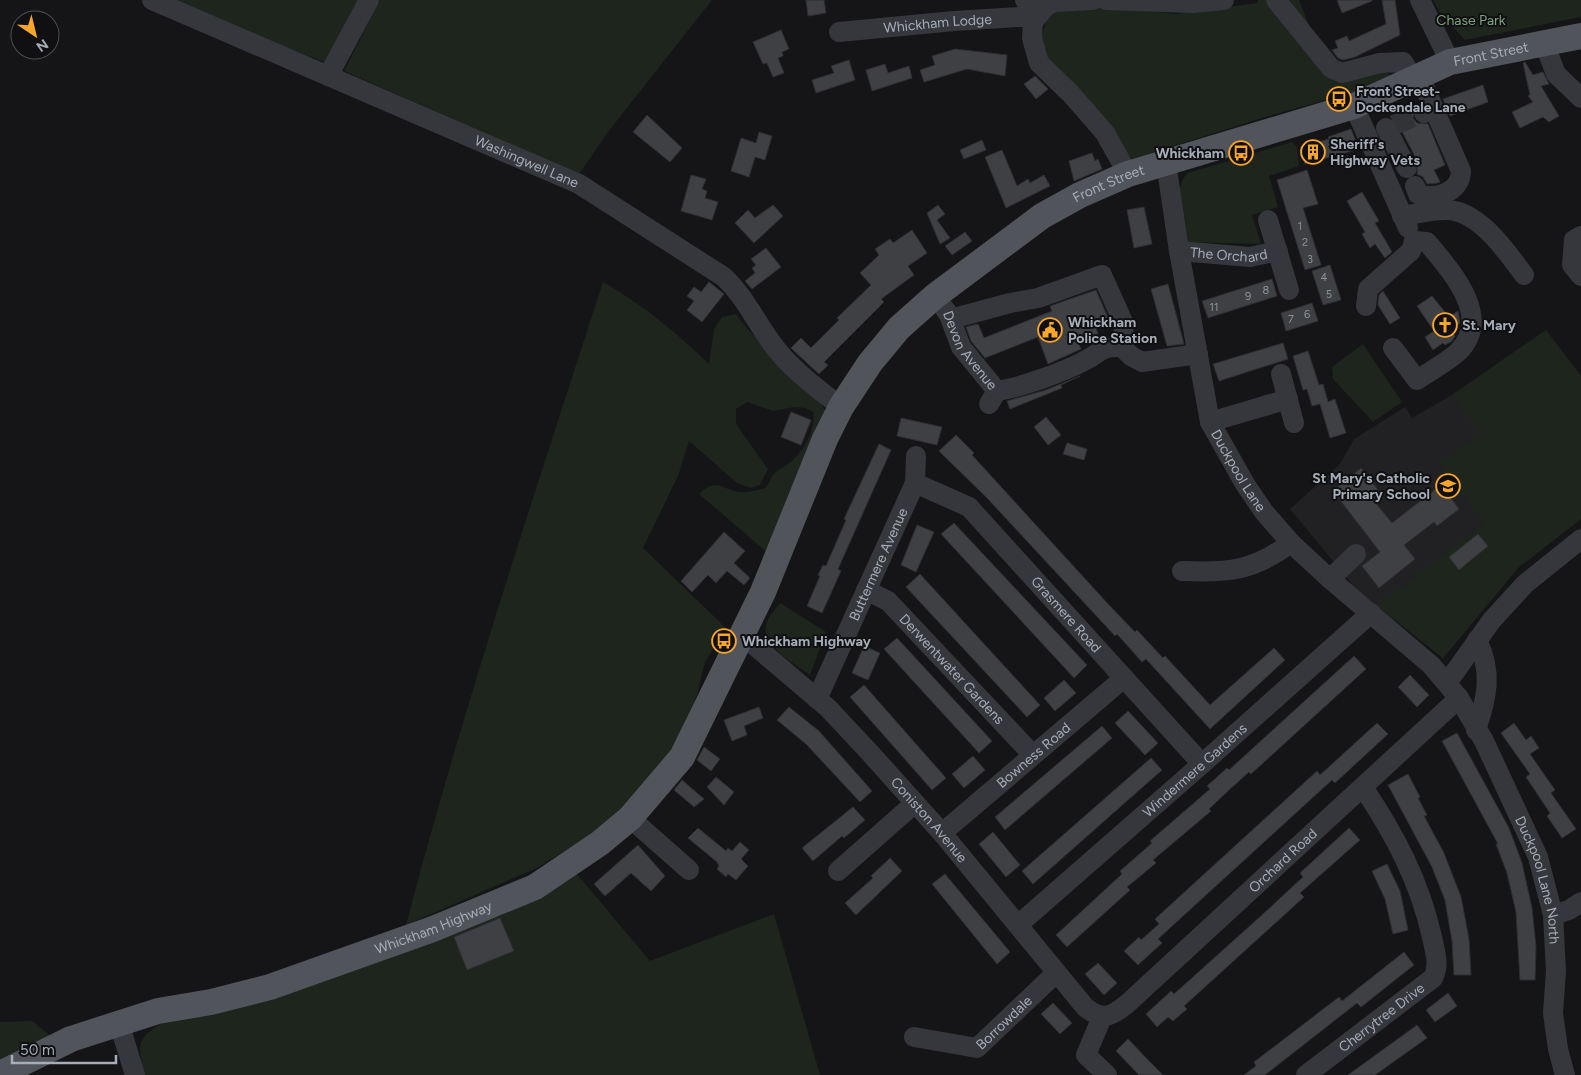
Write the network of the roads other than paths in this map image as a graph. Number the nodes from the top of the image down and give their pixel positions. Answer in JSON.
{"nodes":[{"id":1,"x":152,"y":0,"type":"edge"},
{"id":2,"x":369,"y":0,"type":"edge"},
{"id":3,"x":1025,"y":0,"type":"edge"},
{"id":4,"x":1093,"y":0,"type":"edge"},
{"id":5,"x":1106,"y":0,"type":"edge"},
{"id":6,"x":1224,"y":0,"type":"edge"},
{"id":7,"x":1276,"y":0,"type":"edge"},
{"id":8,"x":1420,"y":0,"type":"edge"},
{"id":9,"x":1036,"y":16,"type":"junction"},
{"id":10,"x":839,"y":32,"type":"dead end"},
{"id":11,"x":1581,"y":36,"type":"edge"},
{"id":12,"x":1544,"y":43,"type":"junction"},
{"id":13,"x":1450,"y":62,"type":"junction"},
{"id":14,"x":328,"y":76,"type":"junction"},
{"id":15,"x":1416,"y":77,"type":"junction"},
{"id":16,"x":1581,"y":98,"type":"edge"},
{"id":17,"x":1360,"y":103,"type":"junction"},
{"id":18,"x":1166,"y":162,"type":"junction"},
{"id":19,"x":1128,"y":174,"type":"junction"},
{"id":20,"x":1402,"y":216,"type":"junction"},
{"id":21,"x":1268,"y":220,"type":"dead end"},
{"id":22,"x":1581,"y":236,"type":"edge"},
{"id":23,"x":1414,"y":241,"type":"junction"},
{"id":24,"x":1178,"y":251,"type":"junction"},
{"id":25,"x":1278,"y":252,"type":"junction"},
{"id":26,"x":1524,"y":276,"type":"dead end"},
{"id":27,"x":1581,"y":276,"type":"edge"},
{"id":28,"x":1289,"y":290,"type":"dead end"},
{"id":29,"x":935,"y":296,"type":"junction"},
{"id":30,"x":1366,"y":306,"type":"dead end"},
{"id":31,"x":951,"y":319,"type":"junction"},
{"id":32,"x":899,"y":328,"type":"joint"},
{"id":33,"x":1122,"y":347,"type":"junction"},
{"id":34,"x":1393,"y":348,"type":"dead end"},
{"id":35,"x":1198,"y":354,"type":"junction"},
{"id":36,"x":1281,"y":374,"type":"dead end"},
{"id":37,"x":1288,"y":399,"type":"junction"},
{"id":38,"x":841,"y":407,"type":"junction"},
{"id":39,"x":1210,"y":422,"type":"junction"},
{"id":40,"x":1294,"y":423,"type":"dead end"},
{"id":41,"x":916,"y":456,"type":"dead end"},
{"id":42,"x":915,"y":483,"type":"junction"},
{"id":43,"x":1581,"y":539,"type":"edge"},
{"id":44,"x":1291,"y":543,"type":"junction"},
{"id":45,"x":1356,"y":554,"type":"dead end"},
{"id":46,"x":1182,"y":573,"type":"dead end"},
{"id":47,"x":1330,"y":579,"type":"junction"},
{"id":48,"x":866,"y":590,"type":"junction"},
{"id":49,"x":1371,"y":613,"type":"junction"},
{"id":50,"x":741,"y":634,"type":"junction"},
{"id":51,"x":1477,"y":640,"type":"junction"},
{"id":52,"x":1124,"y":678,"type":"junction"},
{"id":53,"x":1453,"y":691,"type":"junction"},
{"id":54,"x":817,"y":699,"type":"junction"},
{"id":55,"x":1476,"y":730,"type":"junction"},
{"id":56,"x":1033,"y":755,"type":"junction"},
{"id":57,"x":1202,"y":764,"type":"junction"},
{"id":58,"x":1363,"y":787,"type":"junction"},
{"id":59,"x":915,"y":803,"type":"junction"},
{"id":60,"x":630,"y":818,"type":"junction"},
{"id":61,"x":942,"y":833,"type":"junction"},
{"id":62,"x":689,"y":870,"type":"dead end"},
{"id":63,"x":838,"y":871,"type":"dead end"},
{"id":64,"x":1581,"y":902,"type":"edge"},
{"id":65,"x":1553,"y":915,"type":"junction"},
{"id":66,"x":1018,"y":925,"type":"junction"},
{"id":67,"x":1056,"y":973,"type":"junction"},
{"id":68,"x":1102,"y":1017,"type":"junction"},
{"id":69,"x":119,"y":1023,"type":"junction"},
{"id":70,"x":914,"y":1037,"type":"dead end"},
{"id":71,"x":0,"y":1074,"type":"edge"},
{"id":72,"x":135,"y":1075,"type":"edge"},
{"id":73,"x":1107,"y":1075,"type":"edge"},
{"id":74,"x":1306,"y":1075,"type":"edge"},
{"id":75,"x":1565,"y":1075,"type":"edge"}],
"edges":[{"from":1,"to":14,"type":"street","name":"Washingwell Lane"},
{"from":2,"to":14,"type":"street"},
{"from":3,"to":9,"type":"street"},
{"from":4,"to":9,"type":"street"},
{"from":5,"to":6,"type":"street"},
{"from":7,"to":15,"type":"street"},
{"from":8,"to":13,"type":"street"},
{"from":9,"to":10,"type":"street","name":"Whickham Lodge"},
{"from":9,"to":19,"type":"street"},
{"from":11,"to":12,"type":"main road","name":"Front Street"},
{"from":12,"to":13,"type":"main road","name":"Front Street"},
{"from":12,"to":16,"type":"street"},
{"from":13,"to":15,"type":"main road","name":"Front Street"},
{"from":14,"to":38,"type":"street","name":"Washingwell Lane"},
{"from":15,"to":17,"type":"main road","name":"Front Street"},
{"from":15,"to":17,"type":"street"},
{"from":17,"to":18,"type":"main road","name":"Front Street"},
{"from":17,"to":20,"type":"street"},
{"from":18,"to":19,"type":"main road","name":"Front Street"},
{"from":18,"to":24,"type":"street","name":"Duckpool Lane"},
{"from":19,"to":29,"type":"main road","name":"Front Street"},
{"from":20,"to":23,"type":"street"},
{"from":20,"to":26,"type":"street"},
{"from":21,"to":25,"type":"street","name":"The Orchard"},
{"from":22,"to":27,"type":"street"},
{"from":23,"to":30,"type":"street"},
{"from":23,"to":34,"type":"street"},
{"from":24,"to":25,"type":"street","name":"The Orchard"},
{"from":24,"to":35,"type":"street","name":"Duckpool Lane"},
{"from":25,"to":28,"type":"street","name":"The Orchard"},
{"from":29,"to":31,"type":"street","name":"Devon Avenue"},
{"from":29,"to":32,"type":"main road","name":"Front Street"},
{"from":31,"to":33,"type":"street","name":"Devon Avenue"},
{"from":31,"to":33,"type":"street"},
{"from":32,"to":38,"type":"main road","name":"Whickham Highway"},
{"from":33,"to":35,"type":"street"},
{"from":35,"to":39,"type":"street","name":"Duckpool Lane"},
{"from":36,"to":37,"type":"street"},
{"from":37,"to":39,"type":"street"},
{"from":37,"to":40,"type":"street"},
{"from":38,"to":50,"type":"main road","name":"Whickham Highway"},
{"from":39,"to":44,"type":"street","name":"Duckpool Lane"},
{"from":41,"to":42,"type":"street","name":"Buttermere Avenue"},
{"from":42,"to":48,"type":"street","name":"Buttermere Avenue"},
{"from":42,"to":52,"type":"street","name":"Grasmere Road"},
{"from":43,"to":51,"type":"street","name":"Orchard Road"},
{"from":44,"to":46,"type":"street"},
{"from":44,"to":47,"type":"street","name":"Duckpool Lane"},
{"from":45,"to":47,"type":"street"},
{"from":47,"to":49,"type":"street","name":"Duckpool Lane"},
{"from":48,"to":54,"type":"street","name":"Buttermere Avenue"},
{"from":48,"to":56,"type":"street","name":"Derwentwater Gardens"},
{"from":49,"to":53,"type":"street","name":"Duckpool Lane"},
{"from":49,"to":57,"type":"street","name":"Windermere Gardens"},
{"from":50,"to":54,"type":"street","name":"Coniston Avenue"},
{"from":50,"to":60,"type":"main road","name":"Whickham Highway"},
{"from":51,"to":53,"type":"street","name":"Orchard Road"},
{"from":51,"to":55,"type":"street"},
{"from":52,"to":56,"type":"street","name":"Bowness Road"},
{"from":52,"to":57,"type":"street","name":"Grasmere Road"},
{"from":53,"to":55,"type":"street","name":"Duckpool Lane North"},
{"from":53,"to":58,"type":"street","name":"Orchard Road"},
{"from":54,"to":59,"type":"street","name":"Coniston Avenue"},
{"from":55,"to":65,"type":"street","name":"Duckpool Lane North"},
{"from":56,"to":61,"type":"street","name":"Bowness Road"},
{"from":57,"to":66,"type":"street","name":"Windermere Gardens"},
{"from":58,"to":68,"type":"street","name":"Orchard Road"},
{"from":58,"to":74,"type":"street","name":"Cherrytree Drive"},
{"from":59,"to":61,"type":"street","name":"Coniston Avenue"},
{"from":59,"to":63,"type":"street"},
{"from":60,"to":62,"type":"street"},
{"from":60,"to":69,"type":"main road","name":"Whickham Highway"},
{"from":61,"to":66,"type":"street","name":"Coniston Avenue"},
{"from":64,"to":65,"type":"street"},
{"from":65,"to":75,"type":"street","name":"Duckpool Lane North"},
{"from":66,"to":67,"type":"street","name":"Coniston Avenue"},
{"from":67,"to":68,"type":"street","name":"Coniston Avenue"},
{"from":67,"to":70,"type":"street","name":"Borrowdale"},
{"from":68,"to":73,"type":"street"},
{"from":69,"to":71,"type":"main road","name":"Whickham Highway"},
{"from":69,"to":72,"type":"street"}]}
